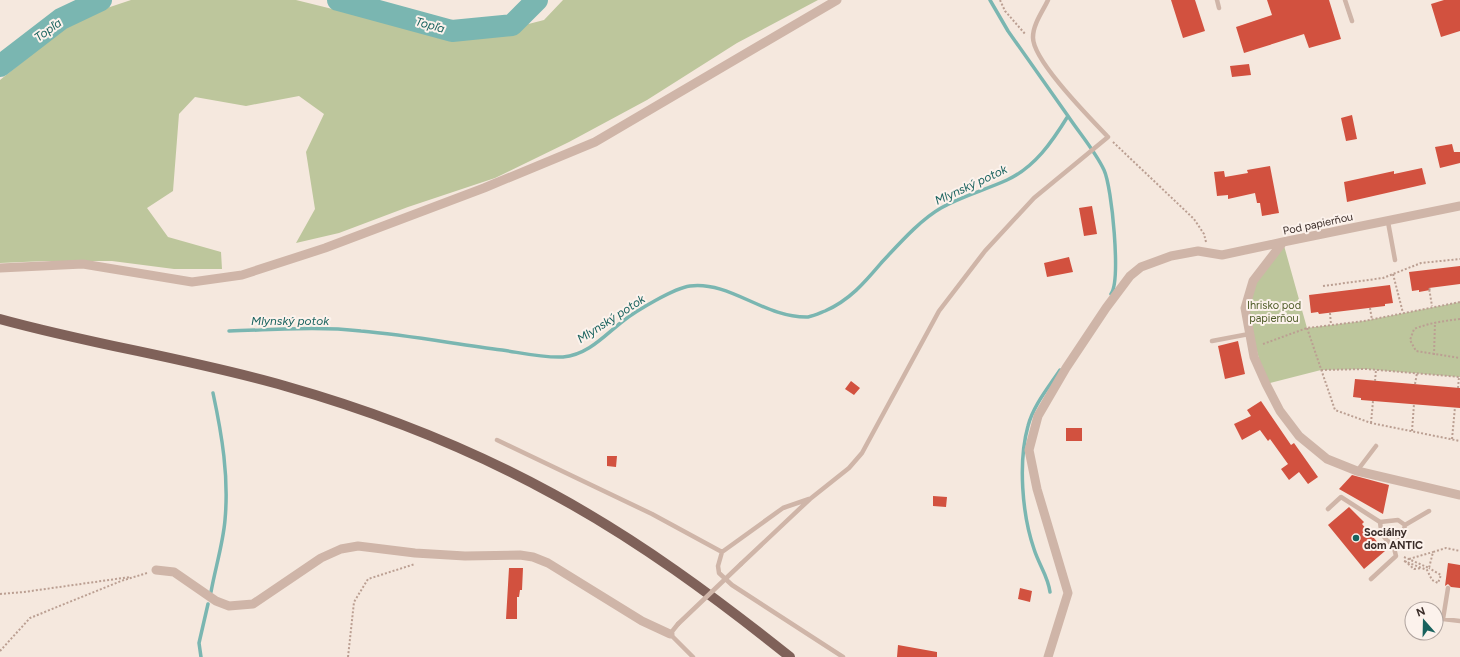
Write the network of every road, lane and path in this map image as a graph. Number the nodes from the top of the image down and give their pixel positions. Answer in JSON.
{"nodes":[{"id":1,"x":837,"y":0,"type":"edge"},
{"id":2,"x":1000,"y":0,"type":"edge"},
{"id":3,"x":1048,"y":0,"type":"edge"},
{"id":4,"x":1217,"y":0,"type":"edge"},
{"id":5,"x":1344,"y":0,"type":"edge"},
{"id":6,"x":1220,"y":8,"type":"dead end"},
{"id":7,"x":1352,"y":21,"type":"dead end"},
{"id":8,"x":1033,"y":43,"type":"junction"},
{"id":9,"x":1108,"y":137,"type":"junction"},
{"id":10,"x":1460,"y":206,"type":"edge"},
{"id":11,"x":1388,"y":222,"type":"junction"},
{"id":12,"x":1283,"y":242,"type":"junction"},
{"id":13,"x":1210,"y":253,"type":"junction"},
{"id":14,"x":1460,"y":259,"type":"edge"},
{"id":15,"x":1395,"y":260,"type":"dead end"},
{"id":16,"x":0,"y":268,"type":"edge"},
{"id":17,"x":1393,"y":274,"type":"junction"},
{"id":18,"x":1369,"y":280,"type":"junction"},
{"id":19,"x":1370,"y":284,"type":"dead end"},
{"id":20,"x":1323,"y":286,"type":"dead end"},
{"id":21,"x":1330,"y":286,"type":"junction"},
{"id":22,"x":1330,"y":289,"type":"dead end"},
{"id":23,"x":1430,"y":290,"type":"dead end"},
{"id":24,"x":1460,"y":302,"type":"edge"},
{"id":25,"x":1432,"y":306,"type":"junction"},
{"id":26,"x":1370,"y":308,"type":"dead end"},
{"id":27,"x":1403,"y":312,"type":"junction"},
{"id":28,"x":1330,"y":313,"type":"dead end"},
{"id":29,"x":0,"y":319,"type":"edge"},
{"id":30,"x":1460,"y":319,"type":"edge"},
{"id":31,"x":1372,"y":320,"type":"junction"},
{"id":32,"x":1435,"y":322,"type":"junction"},
{"id":33,"x":1332,"y":325,"type":"junction"},
{"id":34,"x":1307,"y":328,"type":"junction"},
{"id":35,"x":1249,"y":334,"type":"junction"},
{"id":36,"x":1212,"y":341,"type":"dead end"},
{"id":37,"x":1252,"y":348,"type":"junction"},
{"id":38,"x":1434,"y":355,"type":"junction"},
{"id":39,"x":1460,"y":358,"type":"edge"},
{"id":40,"x":1321,"y":370,"type":"junction"},
{"id":41,"x":1376,"y":370,"type":"junction"},
{"id":42,"x":1417,"y":373,"type":"junction"},
{"id":43,"x":1460,"y":377,"type":"edge"},
{"id":44,"x":1375,"y":381,"type":"dead end"},
{"id":45,"x":1415,"y":384,"type":"dead end"},
{"id":46,"x":1458,"y":388,"type":"dead end"},
{"id":47,"x":1373,"y":401,"type":"dead end"},
{"id":48,"x":1414,"y":404,"type":"dead end"},
{"id":49,"x":1455,"y":407,"type":"dead end"},
{"id":50,"x":1371,"y":423,"type":"junction"},
{"id":51,"x":1412,"y":431,"type":"junction"},
{"id":52,"x":497,"y":440,"type":"dead end"},
{"id":53,"x":1452,"y":440,"type":"junction"},
{"id":54,"x":1460,"y":441,"type":"edge"},
{"id":55,"x":1376,"y":446,"type":"dead end"},
{"id":56,"x":1357,"y":471,"type":"junction"},
{"id":57,"x":1460,"y":495,"type":"edge"},
{"id":58,"x":810,"y":499,"type":"junction"},
{"id":59,"x":1328,"y":509,"type":"dead end"},
{"id":60,"x":1429,"y":511,"type":"dead end"},
{"id":61,"x":1380,"y":522,"type":"junction"},
{"id":62,"x":1405,"y":525,"type":"junction"},
{"id":63,"x":1393,"y":544,"type":"junction"},
{"id":64,"x":1460,"y":551,"type":"edge"},
{"id":65,"x":722,"y":552,"type":"junction"},
{"id":66,"x":1433,"y":552,"type":"junction"},
{"id":67,"x":1395,"y":553,"type":"junction"},
{"id":68,"x":1409,"y":559,"type":"junction"},
{"id":69,"x":422,"y":563,"type":"dead end"},
{"id":70,"x":1423,"y":567,"type":"junction"},
{"id":71,"x":1429,"y":568,"type":"junction"},
{"id":72,"x":156,"y":570,"type":"joint"},
{"id":73,"x":137,"y":576,"type":"junction"},
{"id":74,"x":1371,"y":579,"type":"dead end"},
{"id":75,"x":1448,"y":588,"type":"dead end"},
{"id":76,"x":0,"y":594,"type":"edge"},
{"id":77,"x":1460,"y":621,"type":"edge"},
{"id":78,"x":670,"y":634,"type":"junction"},
{"id":79,"x":0,"y":651,"type":"edge"},
{"id":80,"x":348,"y":657,"type":"edge"},
{"id":81,"x":693,"y":657,"type":"edge"},
{"id":82,"x":790,"y":657,"type":"edge"},
{"id":83,"x":843,"y":657,"type":"edge"},
{"id":84,"x":1048,"y":657,"type":"edge"}],
"edges":[{"from":1,"to":16,"type":"street"},
{"from":2,"to":8,"type":"path"},
{"from":3,"to":8,"type":"lane"},
{"from":4,"to":6,"type":"lane"},
{"from":5,"to":7,"type":"lane"},
{"from":8,"to":9,"type":"lane"},
{"from":9,"to":13,"type":"path"},
{"from":9,"to":58,"type":"lane"},
{"from":10,"to":11,"type":"street","name":"Pod papierňou"},
{"from":11,"to":12,"type":"street","name":"Pod papierňou"},
{"from":11,"to":15,"type":"lane"},
{"from":12,"to":13,"type":"street"},
{"from":12,"to":35,"type":"street","name":"Pod papierňou"},
{"from":13,"to":84,"type":"street"},
{"from":14,"to":17,"type":"path"},
{"from":17,"to":18,"type":"path"},
{"from":17,"to":27,"type":"path"},
{"from":18,"to":19,"type":"path"},
{"from":18,"to":21,"type":"path"},
{"from":20,"to":21,"type":"path"},
{"from":21,"to":22,"type":"path"},
{"from":23,"to":25,"type":"path"},
{"from":24,"to":25,"type":"path"},
{"from":25,"to":27,"type":"path"},
{"from":26,"to":31,"type":"path"},
{"from":27,"to":31,"type":"path"},
{"from":28,"to":33,"type":"path"},
{"from":29,"to":82,"type":"main road"},
{"from":30,"to":32,"type":"path"},
{"from":31,"to":33,"type":"path"},
{"from":32,"to":38,"type":"path"},
{"from":32,"to":38,"type":"path"},
{"from":33,"to":34,"type":"path"},
{"from":34,"to":37,"type":"path"},
{"from":34,"to":40,"type":"path"},
{"from":35,"to":36,"type":"lane"},
{"from":35,"to":37,"type":"street","name":"Pod papierňou"},
{"from":37,"to":56,"type":"street","name":"Pod papierňou"},
{"from":38,"to":39,"type":"path"},
{"from":40,"to":41,"type":"path"},
{"from":40,"to":50,"type":"path"},
{"from":41,"to":42,"type":"path"},
{"from":41,"to":44,"type":"path"},
{"from":42,"to":43,"type":"path"},
{"from":42,"to":45,"type":"path"},
{"from":43,"to":46,"type":"path"},
{"from":47,"to":50,"type":"path"},
{"from":48,"to":51,"type":"path"},
{"from":49,"to":53,"type":"path"},
{"from":50,"to":51,"type":"path"},
{"from":51,"to":53,"type":"path"},
{"from":52,"to":65,"type":"lane"},
{"from":53,"to":54,"type":"path"},
{"from":55,"to":56,"type":"lane"},
{"from":56,"to":57,"type":"street","name":"Pod papierňou"},
{"from":58,"to":65,"type":"lane"},
{"from":58,"to":78,"type":"lane","bridge":true},
{"from":59,"to":61,"type":"lane"},
{"from":60,"to":62,"type":"lane"},
{"from":61,"to":62,"type":"lane"},
{"from":61,"to":63,"type":"lane"},
{"from":62,"to":63,"type":"lane"},
{"from":63,"to":67,"type":"lane"},
{"from":64,"to":66,"type":"path"},
{"from":65,"to":83,"type":"lane"},
{"from":66,"to":68,"type":"path"},
{"from":66,"to":71,"type":"path"},
{"from":67,"to":68,"type":"path"},
{"from":67,"to":74,"type":"lane"},
{"from":68,"to":70,"type":"path"},
{"from":69,"to":80,"type":"path"},
{"from":70,"to":70,"type":"path"},
{"from":70,"to":71,"type":"path"},
{"from":70,"to":71,"type":"path"},
{"from":72,"to":73,"type":"path"},
{"from":72,"to":78,"type":"street"},
{"from":73,"to":76,"type":"path"},
{"from":73,"to":79,"type":"path"},
{"from":75,"to":77,"type":"lane"},
{"from":78,"to":81,"type":"lane"}]}
